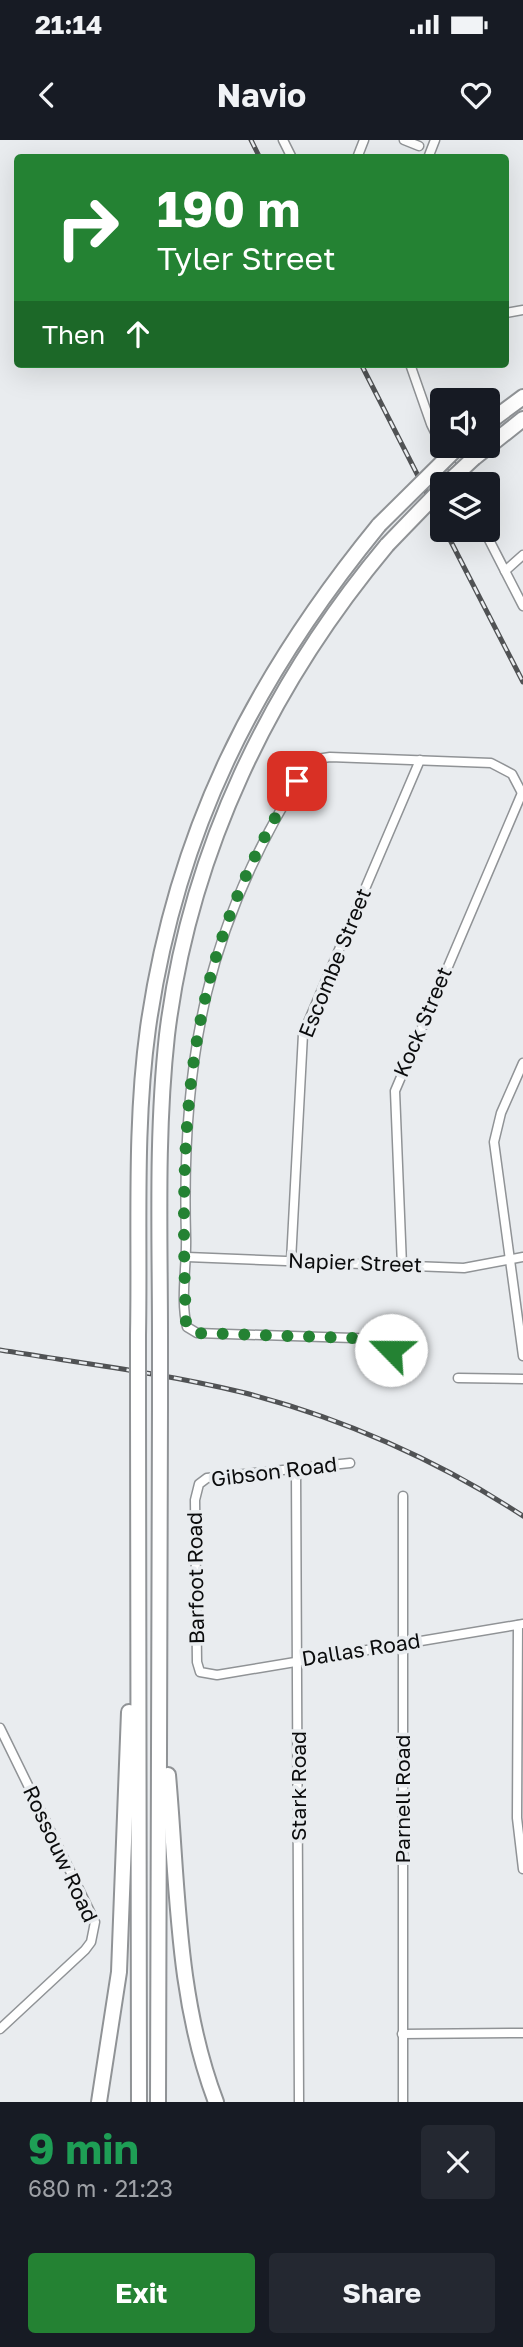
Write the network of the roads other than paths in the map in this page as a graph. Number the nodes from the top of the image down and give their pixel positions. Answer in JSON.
{"nodes":[{"id":1,"x":404,"y":140,"type":"edge"},
{"id":2,"x":419,"y":146,"type":"dead end"},
{"id":3,"x":411,"y":368,"type":"edge"},
{"id":4,"x":523,"y":397,"type":"edge"},
{"id":5,"x":500,"y":414,"type":"edge"},
{"id":6,"x":523,"y":419,"type":"edge"},
{"id":7,"x":447,"y":458,"type":"edge"},
{"id":8,"x":455,"y":472,"type":"edge"},
{"id":9,"x":459,"y":472,"type":"edge"},
{"id":10,"x":430,"y":500,"type":"edge"},
{"id":11,"x":490,"y":542,"type":"edge"},
{"id":12,"x":523,"y":555,"type":"edge"},
{"id":13,"x":505,"y":571,"type":"junction"},
{"id":14,"x":523,"y":606,"type":"edge"},
{"id":15,"x":420,"y":760,"type":"junction"},
{"id":16,"x":523,"y":794,"type":"edge"},
{"id":17,"x":523,"y":1063,"type":"edge"},
{"id":18,"x":187,"y":1257,"type":"junction"},
{"id":19,"x":523,"y":1257,"type":"edge"},
{"id":20,"x":510,"y":1260,"type":"junction"},
{"id":21,"x":291,"y":1261,"type":"junction"},
{"id":22,"x":401,"y":1265,"type":"junction"},
{"id":23,"x":523,"y":1356,"type":"edge"},
{"id":24,"x":458,"y":1378,"type":"dead end"},
{"id":25,"x":523,"y":1379,"type":"edge"},
{"id":26,"x":391,"y":1380,"type":"dead end"},
{"id":27,"x":349,"y":1463,"type":"dead end"},
{"id":28,"x":296,"y":1469,"type":"junction"},
{"id":29,"x":199,"y":1484,"type":"joint"},
{"id":30,"x":403,"y":1496,"type":"dead end"},
{"id":31,"x":139,"y":1575,"type":"junction"},
{"id":32,"x":521,"y":1624,"type":"edge"},
{"id":33,"x":403,"y":1644,"type":"junction"},
{"id":34,"x":299,"y":1660,"type":"junction"},
{"id":35,"x":200,"y":1672,"type":"joint"},
{"id":36,"x":160,"y":1725,"type":"junction"},
{"id":37,"x":0,"y":1728,"type":"edge"},
{"id":38,"x":521,"y":1728,"type":"edge"},
{"id":39,"x":523,"y":1869,"type":"edge"},
{"id":40,"x":0,"y":2029,"type":"edge"},
{"id":41,"x":523,"y":2033,"type":"edge"},
{"id":42,"x":402,"y":2034,"type":"junction"},
{"id":43,"x":98,"y":2102,"type":"edge"},
{"id":44,"x":139,"y":2102,"type":"edge"},
{"id":45,"x":158,"y":2102,"type":"edge"},
{"id":46,"x":216,"y":2102,"type":"edge"},
{"id":47,"x":299,"y":2102,"type":"edge"},
{"id":48,"x":403,"y":2102,"type":"edge"}],
"edges":[{"from":1,"to":2,"type":"street"},
{"from":3,"to":8,"type":"street"},
{"from":4,"to":5,"type":"highway"},
{"from":6,"to":9,"type":"highway","bridge":true},
{"from":7,"to":31,"type":"highway","bridge":true},
{"from":10,"to":36,"type":"highway","bridge":true},
{"from":11,"to":13,"type":"street"},
{"from":12,"to":13,"type":"street"},
{"from":13,"to":14,"type":"street"},
{"from":15,"to":16,"type":"street"},
{"from":15,"to":18,"type":"street"},
{"from":15,"to":21,"type":"street","name":"Escombe Street"},
{"from":16,"to":22,"type":"street","name":"Kock Street"},
{"from":17,"to":20,"type":"street"},
{"from":18,"to":21,"type":"street","name":"Napier Street"},
{"from":18,"to":26,"type":"street"},
{"from":19,"to":20,"type":"street","name":"Napier Street"},
{"from":20,"to":22,"type":"street","name":"Napier Street"},
{"from":20,"to":23,"type":"street"},
{"from":21,"to":22,"type":"street","name":"Napier Street"},
{"from":24,"to":25,"type":"street"},
{"from":27,"to":28,"type":"street","name":"Gibson Road"},
{"from":28,"to":29,"type":"street","name":"Gibson Road"},
{"from":28,"to":34,"type":"street","name":"Stark Road"},
{"from":29,"to":35,"type":"street","name":"Barfoot Road"},
{"from":30,"to":33,"type":"street","name":"Parnell Road"},
{"from":31,"to":43,"type":"highway"},
{"from":31,"to":44,"type":"highway"},
{"from":32,"to":33,"type":"street","name":"Dallas Road"},
{"from":32,"to":38,"type":"street"},
{"from":33,"to":34,"type":"street","name":"Dallas Road"},
{"from":33,"to":42,"type":"street","name":"Parnell Road"},
{"from":34,"to":35,"type":"street","name":"Dallas Road"},
{"from":34,"to":47,"type":"street","name":"Stark Road"},
{"from":36,"to":45,"type":"highway"},
{"from":36,"to":46,"type":"highway"},
{"from":37,"to":40,"type":"street","name":"Rossouw Road"},
{"from":38,"to":39,"type":"street"},
{"from":41,"to":42,"type":"street"},
{"from":42,"to":48,"type":"street","name":"Parnell Road"}]}
